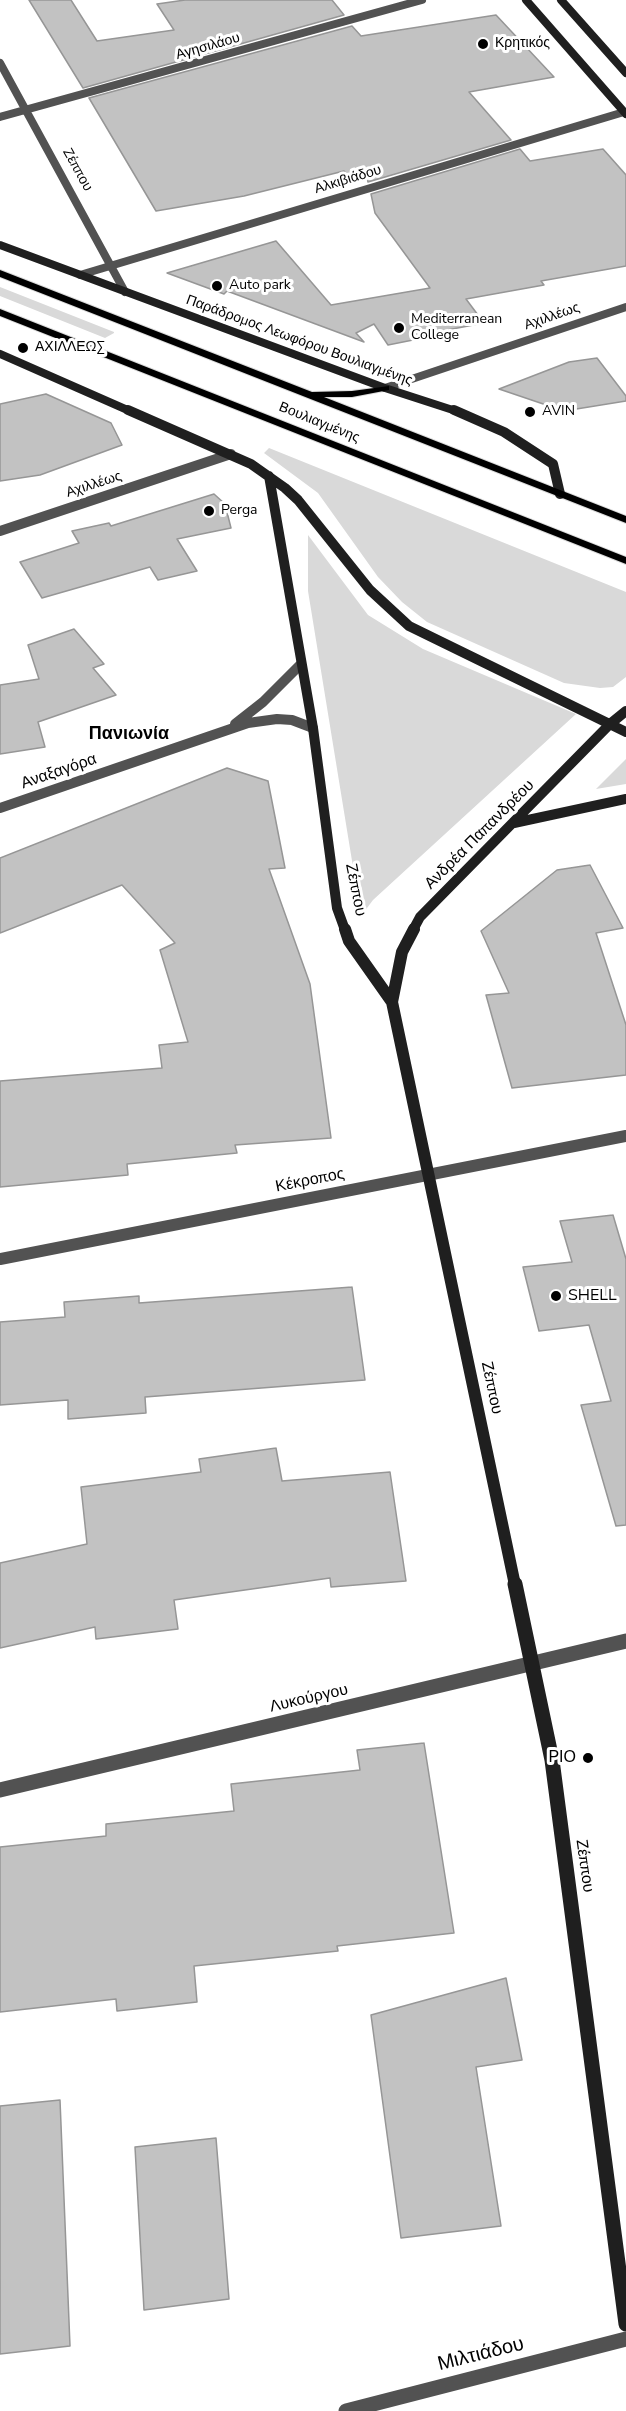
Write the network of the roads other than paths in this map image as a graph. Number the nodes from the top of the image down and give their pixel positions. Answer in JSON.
{"nodes":[{"id":1,"x":422,"y":0,"type":"edge"},
{"id":2,"x":526,"y":0,"type":"edge"},
{"id":3,"x":561,"y":0,"type":"edge"},
{"id":4,"x":0,"y":63,"type":"edge"},
{"id":5,"x":626,"y":73,"type":"edge"},
{"id":6,"x":26,"y":110,"type":"junction"},
{"id":7,"x":625,"y":113,"type":"edge"},
{"id":8,"x":0,"y":117,"type":"edge"},
{"id":9,"x":0,"y":245,"type":"edge"},
{"id":10,"x":110,"y":265,"type":"junction"},
{"id":11,"x":0,"y":273,"type":"edge"},
{"id":12,"x":80,"y":275,"type":"junction"},
{"id":13,"x":125,"y":292,"type":"junction"},
{"id":14,"x":626,"y":307,"type":"edge"},
{"id":15,"x":0,"y":312,"type":"edge"},
{"id":16,"x":0,"y":354,"type":"edge"},
{"id":17,"x":385,"y":388,"type":"junction"},
{"id":18,"x":306,"y":394,"type":"junction"},
{"id":19,"x":231,"y":454,"type":"junction"},
{"id":20,"x":269,"y":476,"type":"junction"},
{"id":21,"x":560,"y":494,"type":"junction"},
{"id":22,"x":626,"y":520,"type":"edge"},
{"id":23,"x":0,"y":531,"type":"edge"},
{"id":24,"x":626,"y":561,"type":"edge"},
{"id":25,"x":300,"y":665,"type":"junction"},
{"id":26,"x":626,"y":711,"type":"edge"},
{"id":27,"x":610,"y":724,"type":"junction"},
{"id":28,"x":230,"y":728,"type":"junction"},
{"id":29,"x":313,"y":728,"type":"junction"},
{"id":30,"x":626,"y":732,"type":"edge"},
{"id":31,"x":626,"y":800,"type":"edge"},
{"id":32,"x":0,"y":808,"type":"edge"},
{"id":33,"x":513,"y":824,"type":"junction"},
{"id":34,"x":392,"y":1002,"type":"junction"},
{"id":35,"x":626,"y":1136,"type":"edge"},
{"id":36,"x":428,"y":1174,"type":"junction"},
{"id":37,"x":0,"y":1259,"type":"edge"},
{"id":38,"x":626,"y":1641,"type":"edge"},
{"id":39,"x":531,"y":1665,"type":"junction"},
{"id":40,"x":0,"y":1790,"type":"edge"},
{"id":41,"x":626,"y":2324,"type":"edge"},
{"id":42,"x":626,"y":2339,"type":"edge"},
{"id":43,"x":346,"y":2411,"type":"edge"}],
"edges":[{"from":1,"to":6,"type":"street","name":"Αγησιλάου"},
{"from":2,"to":7,"type":"street"},
{"from":3,"to":5,"type":"street"},
{"from":4,"to":6,"type":"street","name":"Ζέππου"},
{"from":6,"to":8,"type":"street","name":"Αγησιλάου"},
{"from":6,"to":10,"type":"street","name":"Ζέππου"},
{"from":7,"to":10,"type":"street","name":"Αλκιβιάδου"},
{"from":9,"to":12,"type":"street","name":"Παράδρομος Λεωφόρου Βουλιαγμένης"},
{"from":10,"to":12,"type":"street","name":"Αλκιβιάδου"},
{"from":10,"to":13,"type":"street","name":"Ζέππου"},
{"from":11,"to":18,"type":"main road","name":"Βουλιαγμένης"},
{"from":12,"to":13,"type":"street","name":"Παράδρομος Λεωφόρου Βουλιαγμένης"},
{"from":13,"to":17,"type":"street","name":"Παράδρομος Λεωφόρου Βουλιαγμένης"},
{"from":14,"to":17,"type":"street","name":"Αχιλλέως"},
{"from":15,"to":24,"type":"main road","name":"Βουλιαγμένης"},
{"from":16,"to":19,"type":"street"},
{"from":17,"to":18,"type":"main road"},
{"from":17,"to":21,"type":"street","name":"Παράδρομος Λεωφόρου Βουλιαγμένης"},
{"from":18,"to":21,"type":"main road","name":"Βουλιαγμένης"},
{"from":19,"to":20,"type":"street"},
{"from":19,"to":23,"type":"street","name":"Αχιλλέως"},
{"from":20,"to":25,"type":"street","name":"Ζέππου"},
{"from":20,"to":27,"type":"street"},
{"from":21,"to":22,"type":"main road","name":"Βουλιαγμένης"},
{"from":25,"to":28,"type":"street","name":"Αναξαγόρα"},
{"from":25,"to":29,"type":"street","name":"Ζέππου"},
{"from":26,"to":27,"type":"street","name":"Ανδρέα Παπανδρέου"},
{"from":27,"to":30,"type":"street"},
{"from":27,"to":33,"type":"street","name":"Ανδρέα Παπανδρέου"},
{"from":28,"to":29,"type":"street","name":"Αναξαγόρα"},
{"from":28,"to":32,"type":"street","name":"Αναξαγόρα"},
{"from":29,"to":34,"type":"street","name":"Ζέππου"},
{"from":31,"to":33,"type":"street"},
{"from":33,"to":34,"type":"street","name":"Ανδρέα Παπανδρέου"},
{"from":34,"to":36,"type":"street","name":"Ζέππου"},
{"from":35,"to":36,"type":"street","name":"Κέκροπος"},
{"from":36,"to":37,"type":"street","name":"Κέκροπος"},
{"from":36,"to":39,"type":"street","name":"Ζέππου"},
{"from":38,"to":39,"type":"street","name":"Λυκούργου"},
{"from":39,"to":40,"type":"street","name":"Λυκούργου"},
{"from":39,"to":41,"type":"street","name":"Ζέππου"},
{"from":42,"to":43,"type":"street","name":"Μιλτιάδου"}]}
